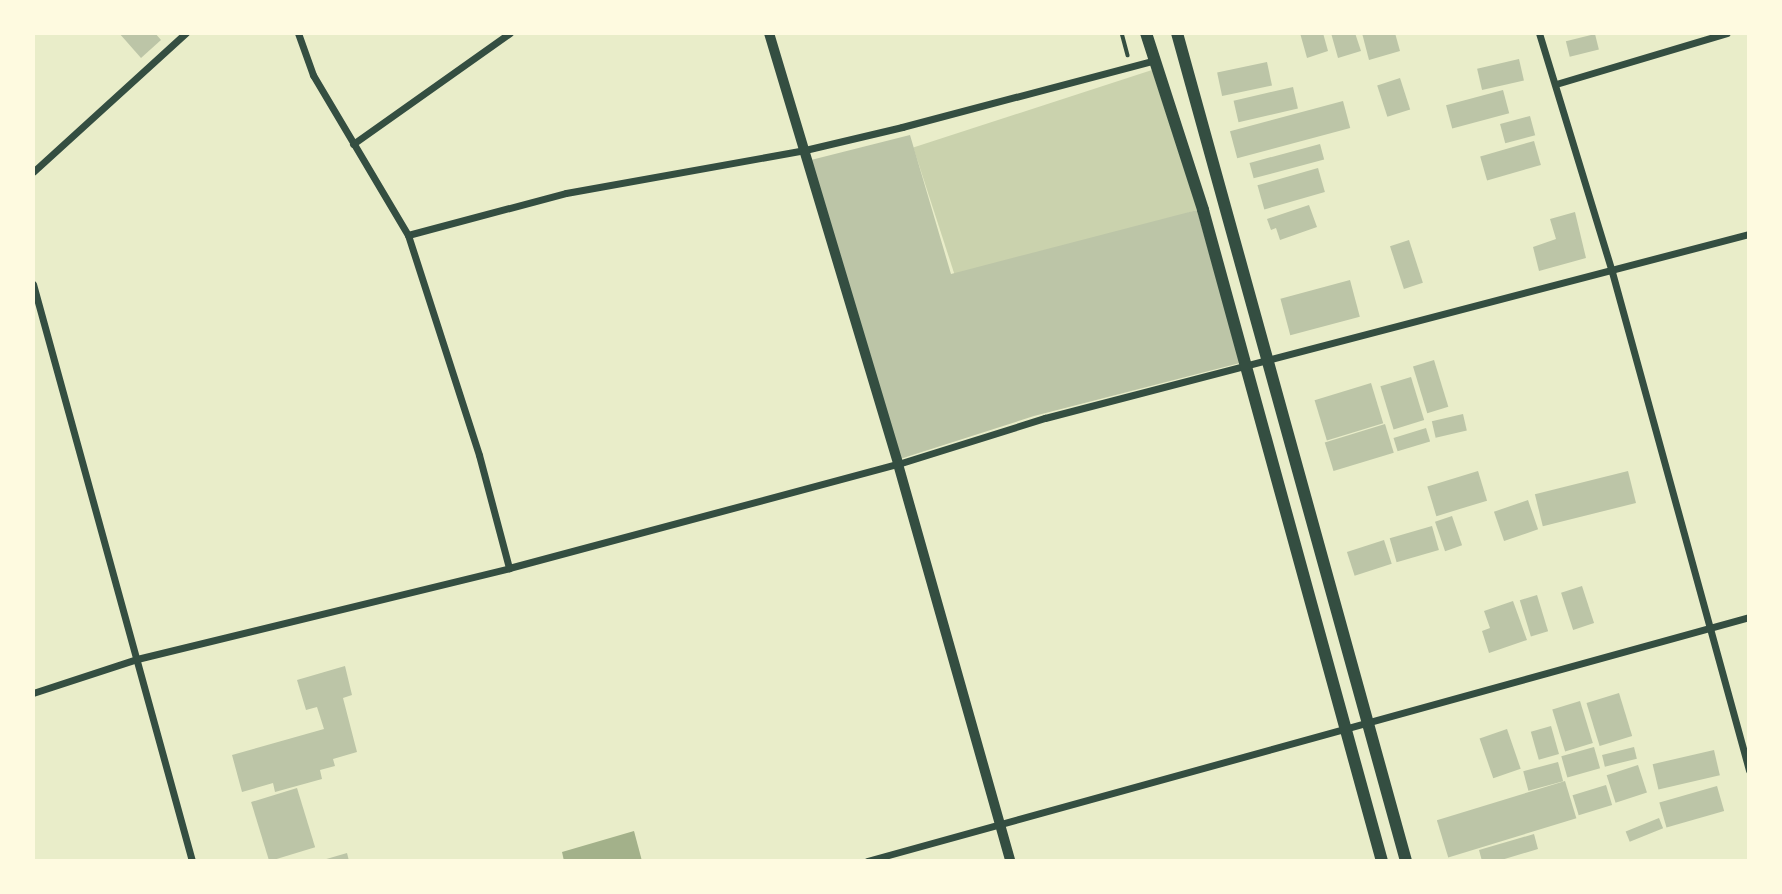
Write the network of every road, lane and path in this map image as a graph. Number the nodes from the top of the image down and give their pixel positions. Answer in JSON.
{"nodes":[{"id":1,"x":186,"y":33,"type":"edge"},
{"id":2,"x":298,"y":33,"type":"edge"},
{"id":3,"x":510,"y":33,"type":"edge"},
{"id":4,"x":769,"y":33,"type":"edge"},
{"id":5,"x":1122,"y":33,"type":"edge"},
{"id":6,"x":1146,"y":33,"type":"edge"},
{"id":7,"x":1177,"y":33,"type":"edge"},
{"id":8,"x":1539,"y":33,"type":"edge"},
{"id":9,"x":1726,"y":33,"type":"edge"},
{"id":10,"x":1156,"y":60,"type":"junction"},
{"id":11,"x":1131,"y":65,"type":"junction"},
{"id":12,"x":1556,"y":84,"type":"junction"},
{"id":13,"x":353,"y":144,"type":"junction"},
{"id":14,"x":805,"y":150,"type":"junction"},
{"id":15,"x":33,"y":172,"type":"edge"},
{"id":16,"x":1749,"y":234,"type":"edge"},
{"id":17,"x":408,"y":235,"type":"junction"},
{"id":18,"x":1612,"y":272,"type":"junction"},
{"id":19,"x":33,"y":284,"type":"edge"},
{"id":20,"x":1268,"y":360,"type":"junction"},
{"id":21,"x":1246,"y":365,"type":"junction"},
{"id":22,"x":898,"y":464,"type":"junction"},
{"id":23,"x":509,"y":568,"type":"junction"},
{"id":24,"x":1749,"y":617,"type":"edge"},
{"id":25,"x":1709,"y":628,"type":"junction"},
{"id":26,"x":137,"y":659,"type":"junction"},
{"id":27,"x":33,"y":693,"type":"edge"},
{"id":28,"x":1367,"y":721,"type":"junction"},
{"id":29,"x":1344,"y":728,"type":"junction"},
{"id":30,"x":1749,"y":770,"type":"edge"},
{"id":31,"x":1000,"y":824,"type":"junction"},
{"id":32,"x":192,"y":861,"type":"edge"},
{"id":33,"x":867,"y":861,"type":"edge"},
{"id":34,"x":1010,"y":861,"type":"edge"},
{"id":35,"x":1382,"y":861,"type":"edge"},
{"id":36,"x":1406,"y":861,"type":"edge"}],
"edges":[{"from":1,"to":15,"type":"street"},
{"from":2,"to":13,"type":"street"},
{"from":3,"to":13,"type":"street"},
{"from":4,"to":14,"type":"street"},
{"from":5,"to":11,"type":"path"},
{"from":6,"to":10,"type":"main road"},
{"from":7,"to":20,"type":"main road"},
{"from":8,"to":12,"type":"street"},
{"from":9,"to":12,"type":"street"},
{"from":10,"to":11,"type":"street"},
{"from":10,"to":21,"type":"main road"},
{"from":11,"to":14,"type":"street"},
{"from":12,"to":18,"type":"street"},
{"from":13,"to":17,"type":"street"},
{"from":14,"to":17,"type":"street"},
{"from":14,"to":22,"type":"street"},
{"from":16,"to":18,"type":"street"},
{"from":17,"to":23,"type":"street"},
{"from":18,"to":20,"type":"street"},
{"from":18,"to":25,"type":"street"},
{"from":19,"to":26,"type":"street"},
{"from":20,"to":21,"type":"street"},
{"from":20,"to":28,"type":"main road"},
{"from":21,"to":22,"type":"street"},
{"from":21,"to":29,"type":"main road"},
{"from":22,"to":23,"type":"street"},
{"from":22,"to":31,"type":"street"},
{"from":23,"to":26,"type":"street"},
{"from":24,"to":25,"type":"street"},
{"from":25,"to":28,"type":"street"},
{"from":25,"to":30,"type":"street"},
{"from":26,"to":27,"type":"street"},
{"from":26,"to":32,"type":"street"},
{"from":28,"to":29,"type":"street"},
{"from":28,"to":36,"type":"main road"},
{"from":29,"to":31,"type":"street"},
{"from":29,"to":35,"type":"main road"},
{"from":31,"to":33,"type":"street"},
{"from":31,"to":34,"type":"street"}]}
